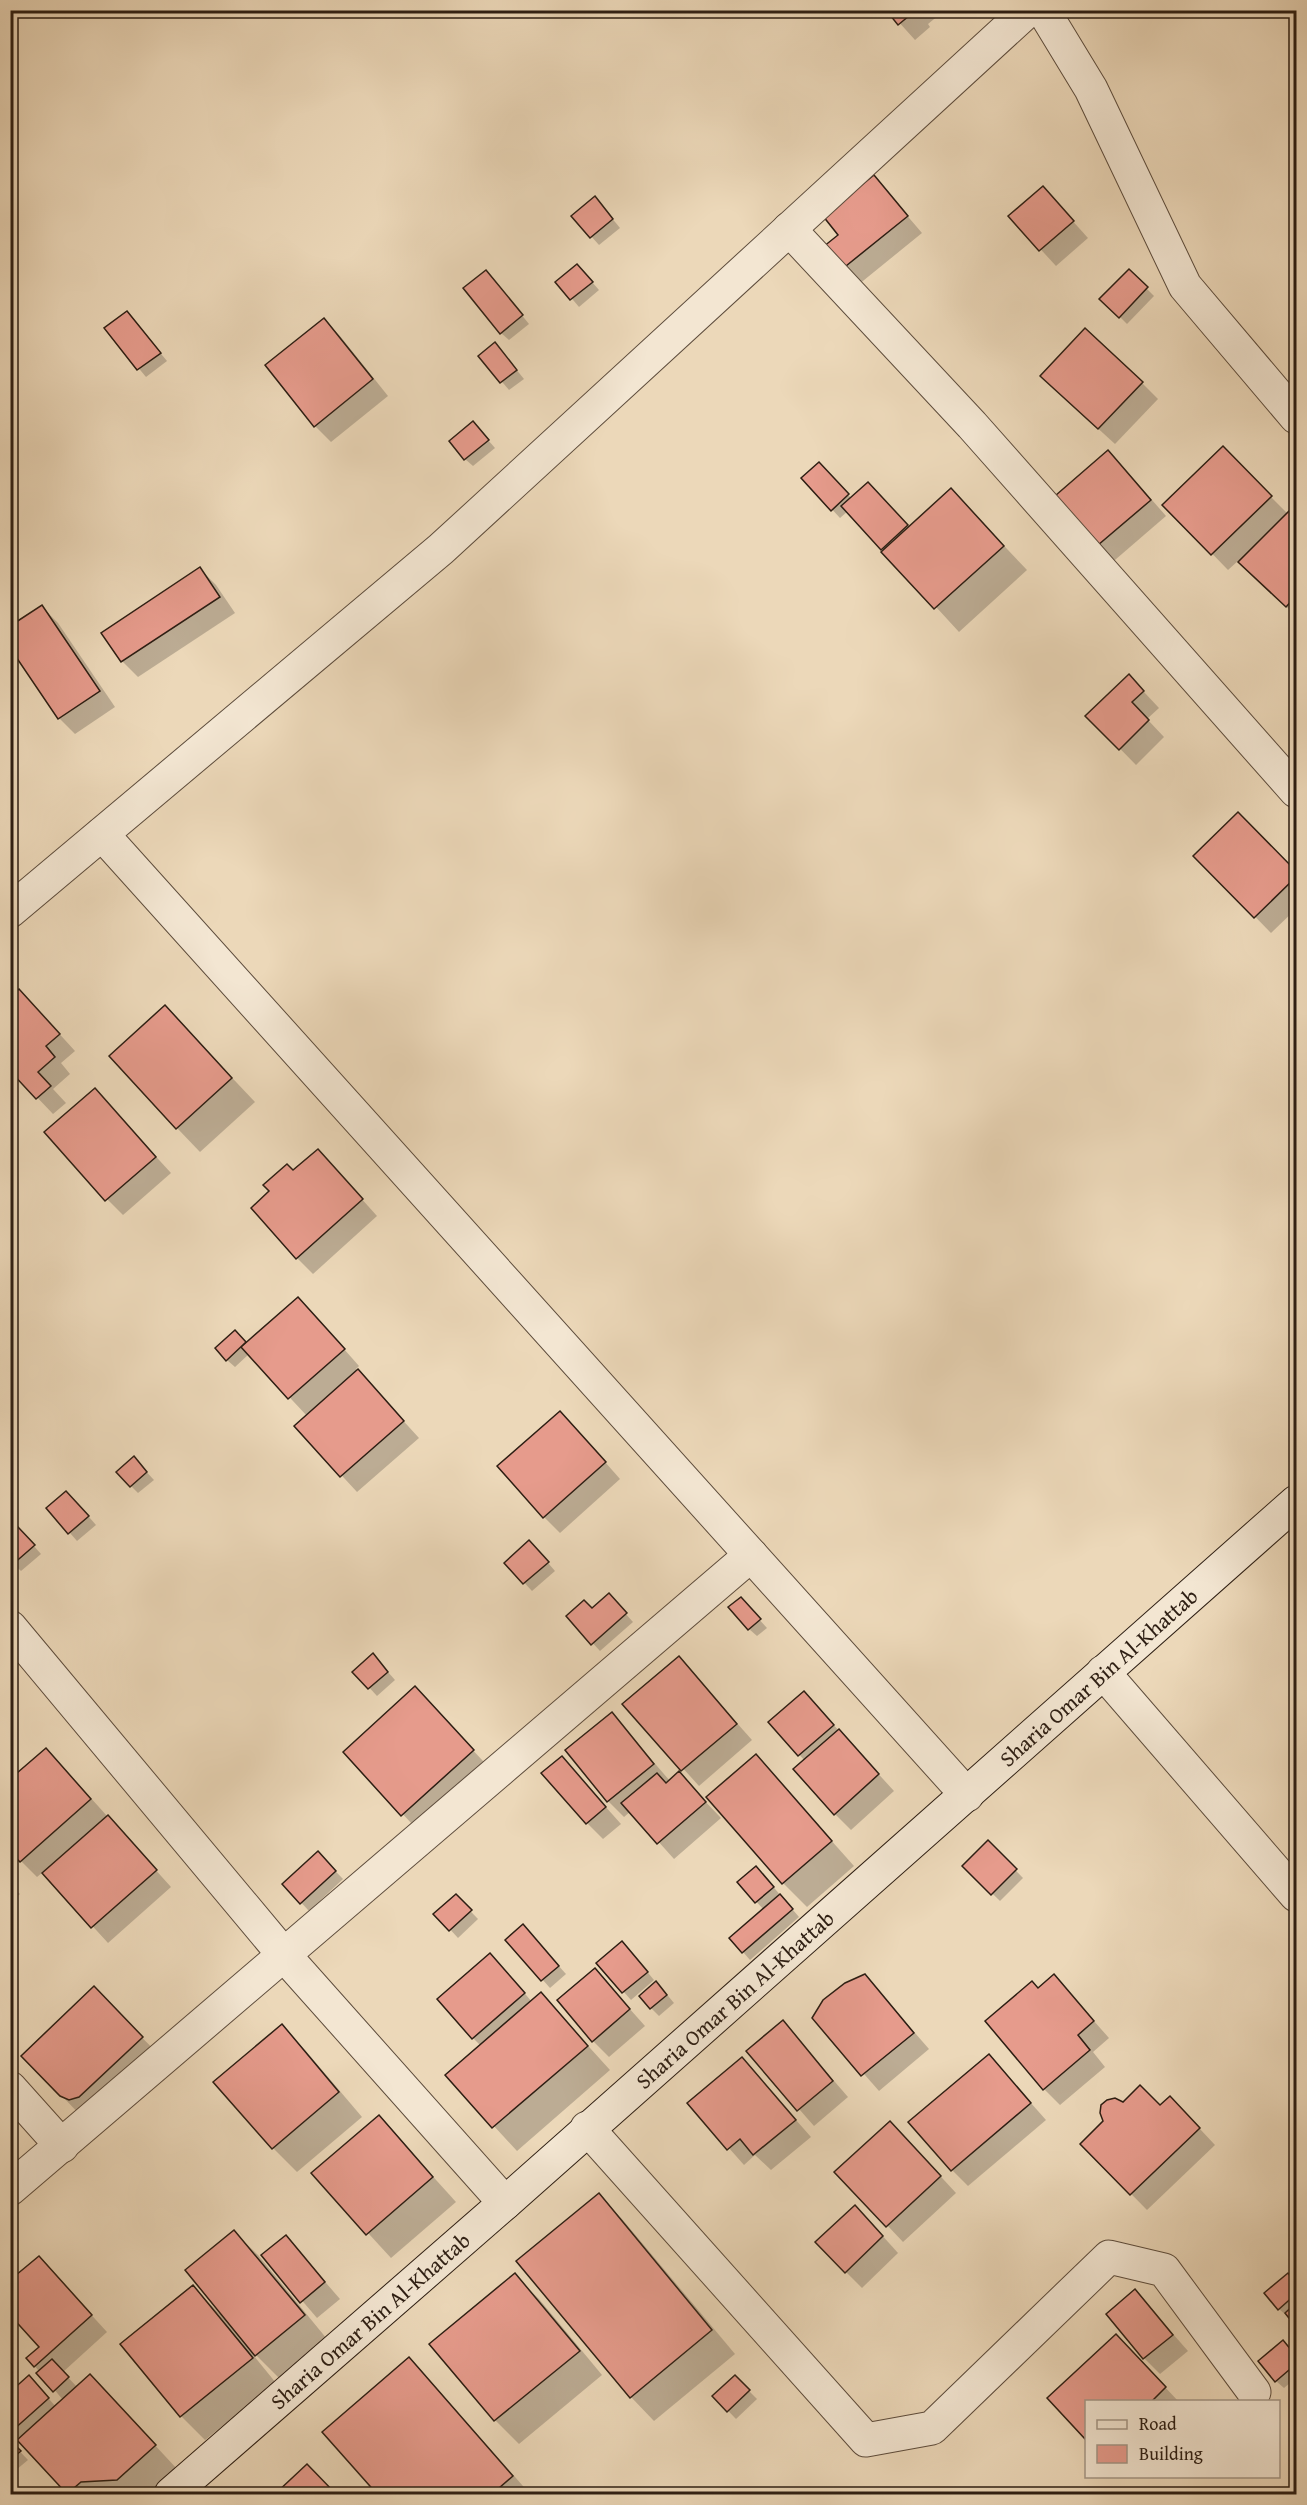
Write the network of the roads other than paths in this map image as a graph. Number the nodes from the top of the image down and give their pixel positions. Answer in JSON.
{"nodes":[{"id":1,"x":1029,"y":10,"type":"edge"},
{"id":2,"x":1043,"y":10,"type":"edge"},
{"id":3,"x":789,"y":229,"type":"junction"},
{"id":4,"x":1296,"y":417,"type":"edge"},
{"id":5,"x":1296,"y":791,"type":"edge"},
{"id":6,"x":102,"y":834,"type":"junction"},
{"id":7,"x":10,"y":911,"type":"edge"},
{"id":8,"x":1296,"y":1502,"type":"edge"},
{"id":9,"x":751,"y":1555,"type":"junction"},
{"id":10,"x":10,"y":1627,"type":"edge"},
{"id":11,"x":1103,"y":1672,"type":"junction"},
{"id":12,"x":967,"y":1795,"type":"junction"},
{"id":13,"x":1296,"y":1895,"type":"edge"},
{"id":14,"x":284,"y":1955,"type":"junction"},
{"id":15,"x":10,"y":2088,"type":"edge"},
{"id":16,"x":587,"y":2128,"type":"junction"},
{"id":17,"x":62,"y":2145,"type":"junction"},
{"id":18,"x":10,"y":2189,"type":"edge"},
{"id":19,"x":505,"y":2203,"type":"junction"},
{"id":20,"x":1254,"y":2392,"type":"dead end"},
{"id":21,"x":171,"y":2494,"type":"edge"}],
"edges":[{"from":1,"to":3,"type":"street"},
{"from":2,"to":4,"type":"street"},
{"from":3,"to":5,"type":"street"},
{"from":3,"to":6,"type":"street"},
{"from":6,"to":7,"type":"street"},
{"from":6,"to":9,"type":"street"},
{"from":8,"to":11,"type":"street","name":"Sharia Omar Bin Al-Khattab"},
{"from":9,"to":12,"type":"street"},
{"from":9,"to":14,"type":"street"},
{"from":10,"to":14,"type":"street"},
{"from":11,"to":12,"type":"street","name":"Sharia Omar Bin Al-Khattab"},
{"from":11,"to":13,"type":"street"},
{"from":12,"to":16,"type":"street","name":"Sharia Omar Bin Al-Khattab"},
{"from":14,"to":17,"type":"street"},
{"from":14,"to":19,"type":"street"},
{"from":15,"to":17,"type":"street"},
{"from":16,"to":19,"type":"street","name":"Sharia Omar Bin Al-Khattab"},
{"from":16,"to":20,"type":"street"},
{"from":17,"to":18,"type":"street"},
{"from":19,"to":21,"type":"street","name":"Sharia Omar Bin Al-Khattab"}]}
